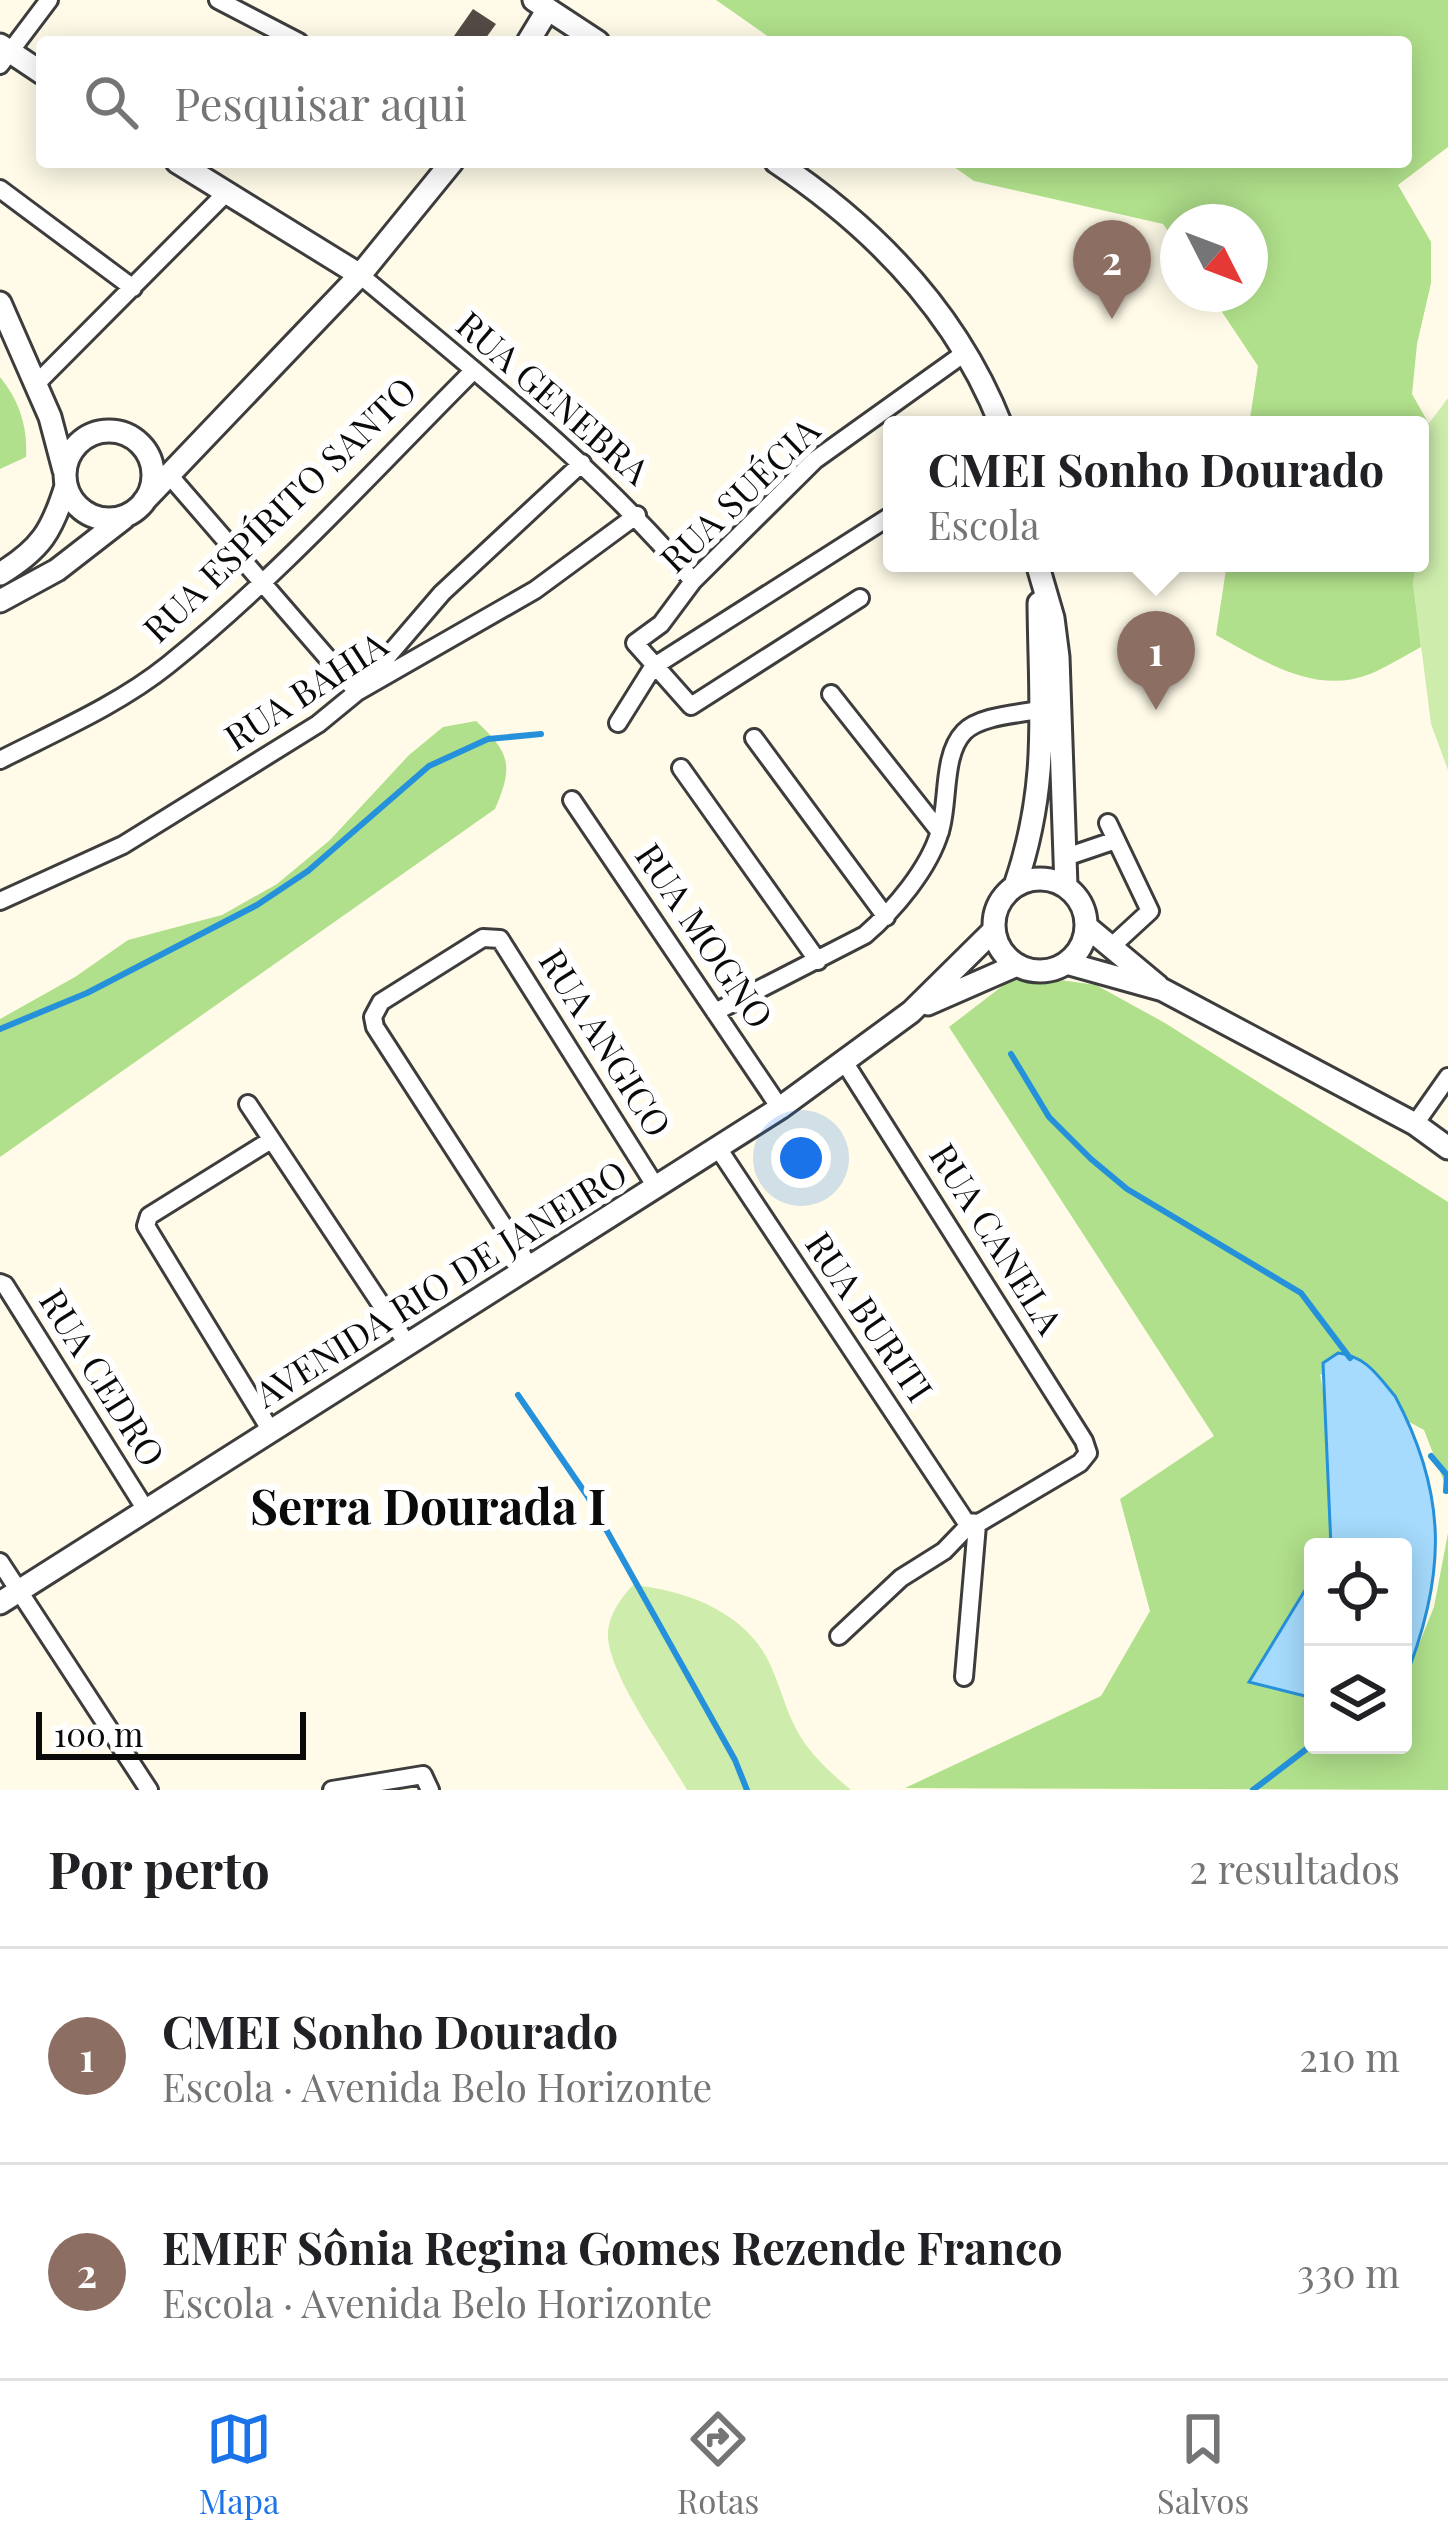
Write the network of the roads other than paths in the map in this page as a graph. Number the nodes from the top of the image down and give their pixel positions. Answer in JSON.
{"nodes":[{"id":1,"x":49,"y":0,"type":"edge"},
{"id":2,"x":218,"y":0,"type":"edge"},
{"id":3,"x":541,"y":4,"type":"edge"},
{"id":4,"x":287,"y":36,"type":"edge"},
{"id":5,"x":530,"y":36,"type":"edge"},
{"id":6,"x":589,"y":36,"type":"edge"},
{"id":7,"x":3,"y":54,"type":"edge"},
{"id":8,"x":36,"y":70,"type":"edge"},
{"id":9,"x":187,"y":168,"type":"edge"},
{"id":10,"x":447,"y":168,"type":"edge"},
{"id":11,"x":783,"y":168,"type":"edge"},
{"id":12,"x":0,"y":189,"type":"edge"},
{"id":13,"x":225,"y":194,"type":"junction"},
{"id":14,"x":360,"y":275,"type":"junction"},
{"id":15,"x":133,"y":288,"type":"junction"},
{"id":16,"x":0,"y":303,"type":"edge"},
{"id":17,"x":966,"y":352,"type":"junction"},
{"id":18,"x":474,"y":370,"type":"junction"},
{"id":19,"x":35,"y":384,"type":"junction"},
{"id":20,"x":997,"y":416,"type":"edge"},
{"id":21,"x":582,"y":463,"type":"junction"},
{"id":22,"x":169,"y":476,"type":"junction"},
{"id":23,"x":66,"y":480,"type":"junction"},
{"id":24,"x":137,"y":507,"type":"junction"},
{"id":25,"x":637,"y":515,"type":"junction"},
{"id":26,"x":883,"y":521,"type":"edge"},
{"id":27,"x":1038,"y":572,"type":"edge"},
{"id":28,"x":1039,"y":572,"type":"edge"},
{"id":29,"x":0,"y":574,"type":"edge"},
{"id":30,"x":693,"y":581,"type":"junction"},
{"id":31,"x":261,"y":583,"type":"junction"},
{"id":32,"x":860,"y":598,"type":"dead end"},
{"id":33,"x":0,"y":601,"type":"edge"},
{"id":34,"x":653,"y":667,"type":"junction"},
{"id":35,"x":357,"y":692,"type":"junction"},
{"id":36,"x":831,"y":694,"type":"dead end"},
{"id":37,"x":1044,"y":710,"type":"junction"},
{"id":38,"x":618,"y":723,"type":"dead end"},
{"id":39,"x":754,"y":738,"type":"dead end"},
{"id":40,"x":0,"y":760,"type":"edge"},
{"id":41,"x":681,"y":768,"type":"dead end"},
{"id":42,"x":572,"y":800,"type":"dead end"},
{"id":43,"x":940,"y":832,"type":"junction"},
{"id":44,"x":1066,"y":857,"type":"junction"},
{"id":45,"x":1015,"y":886,"type":"junction"},
{"id":46,"x":1066,"y":886,"type":"junction"},
{"id":47,"x":2,"y":896,"type":"edge"},
{"id":48,"x":886,"y":917,"type":"junction"},
{"id":49,"x":1086,"y":926,"type":"junction"},
{"id":50,"x":994,"y":931,"type":"junction"},
{"id":51,"x":1112,"y":946,"type":"junction"},
{"id":52,"x":818,"y":961,"type":"junction"},
{"id":53,"x":1066,"y":962,"type":"junction"},
{"id":54,"x":1017,"y":965,"type":"junction"},
{"id":55,"x":1163,"y":990,"type":"junction"},
{"id":56,"x":716,"y":1012,"type":"junction"},
{"id":57,"x":911,"y":1012,"type":"junction"},
{"id":58,"x":845,"y":1063,"type":"junction"},
{"id":59,"x":1448,"y":1077,"type":"edge"},
{"id":60,"x":248,"y":1105,"type":"dead end"},
{"id":61,"x":780,"y":1108,"type":"junction"},
{"id":62,"x":1415,"y":1124,"type":"junction"},
{"id":63,"x":271,"y":1139,"type":"junction"},
{"id":64,"x":718,"y":1148,"type":"junction"},
{"id":65,"x":1448,"y":1148,"type":"edge"},
{"id":66,"x":656,"y":1187,"type":"junction"},
{"id":67,"x":530,"y":1267,"type":"junction"},
{"id":68,"x":0,"y":1283,"type":"edge"},
{"id":69,"x":408,"y":1345,"type":"junction"},
{"id":70,"x":271,"y":1431,"type":"junction"},
{"id":71,"x":146,"y":1510,"type":"junction"},
{"id":72,"x":971,"y":1524,"type":"junction"},
{"id":73,"x":0,"y":1562,"type":"edge"},
{"id":74,"x":9,"y":1598,"type":"edge"},
{"id":75,"x":839,"y":1636,"type":"dead end"},
{"id":76,"x":964,"y":1677,"type":"dead end"},
{"id":77,"x":429,"y":1784,"type":"edge"},
{"id":78,"x":149,"y":1790,"type":"edge"},
{"id":79,"x":332,"y":1790,"type":"edge"}],
"edges":[{"from":1,"to":7,"type":"street"},
{"from":2,"to":4,"type":"street"},
{"from":3,"to":5,"type":"street"},
{"from":3,"to":6,"type":"street"},
{"from":7,"to":8,"type":"street"},
{"from":9,"to":13,"type":"street"},
{"from":10,"to":14,"type":"street"},
{"from":11,"to":17,"type":"street"},
{"from":12,"to":15,"type":"street"},
{"from":13,"to":14,"type":"street"},
{"from":13,"to":15,"type":"street"},
{"from":14,"to":18,"type":"street","name":"RUA GENEBRA"},
{"from":14,"to":22,"type":"street"},
{"from":15,"to":19,"type":"street"},
{"from":16,"to":19,"type":"street"},
{"from":17,"to":20,"type":"street"},
{"from":17,"to":30,"type":"street","name":"RUA SUÉCIA"},
{"from":18,"to":21,"type":"street","name":"RUA GENEBRA"},
{"from":18,"to":31,"type":"street","name":"RUA ESPÍRITO SANTO"},
{"from":19,"to":23,"type":"street"},
{"from":21,"to":25,"type":"street","name":"RUA GENEBRA"},
{"from":21,"to":35,"type":"street"},
{"from":22,"to":24,"type":"street"},
{"from":22,"to":31,"type":"street"},
{"from":23,"to":24,"type":"street"},
{"from":23,"to":24,"type":"street"},
{"from":23,"to":29,"type":"street"},
{"from":24,"to":33,"type":"street"},
{"from":25,"to":30,"type":"street","name":"RUA GENEBRA"},
{"from":25,"to":35,"type":"street","name":"RUA BAHIA"},
{"from":26,"to":34,"type":"street"},
{"from":27,"to":37,"type":"street"},
{"from":28,"to":44,"type":"street"},
{"from":30,"to":34,"type":"street","name":"RUA SUÉCIA"},
{"from":31,"to":35,"type":"street"},
{"from":31,"to":40,"type":"street","name":"RUA ESPÍRITO SANTO"},
{"from":32,"to":34,"type":"street"},
{"from":34,"to":38,"type":"street"},
{"from":35,"to":47,"type":"street","name":"RUA BAHIA"},
{"from":36,"to":43,"type":"street"},
{"from":37,"to":43,"type":"street"},
{"from":37,"to":45,"type":"street"},
{"from":39,"to":48,"type":"street"},
{"from":41,"to":52,"type":"street"},
{"from":42,"to":56,"type":"street","name":"RUA MOGNO"},
{"from":43,"to":48,"type":"street"},
{"from":44,"to":46,"type":"street"},
{"from":44,"to":51,"type":"street"},
{"from":45,"to":46,"type":"street"},
{"from":45,"to":50,"type":"street"},
{"from":46,"to":49,"type":"street"},
{"from":48,"to":52,"type":"street"},
{"from":49,"to":51,"type":"street"},
{"from":49,"to":53,"type":"street"},
{"from":50,"to":54,"type":"street"},
{"from":50,"to":57,"type":"street","name":"AVENIDA RIO DE JANEIRO"},
{"from":51,"to":55,"type":"street"},
{"from":52,"to":56,"type":"street"},
{"from":53,"to":54,"type":"street"},
{"from":53,"to":55,"type":"street"},
{"from":54,"to":57,"type":"street","name":"AVENIDA RIO DE JANEIRO"},
{"from":55,"to":62,"type":"street"},
{"from":56,"to":61,"type":"street","name":"RUA MOGNO"},
{"from":57,"to":58,"type":"street","name":"AVENIDA RIO DE JANEIRO"},
{"from":58,"to":61,"type":"street","name":"AVENIDA RIO DE JANEIRO"},
{"from":58,"to":72,"type":"street","name":"RUA CANELA"},
{"from":59,"to":62,"type":"street"},
{"from":60,"to":63,"type":"street"},
{"from":61,"to":64,"type":"street","name":"AVENIDA RIO DE JANEIRO"},
{"from":62,"to":65,"type":"street"},
{"from":63,"to":69,"type":"street"},
{"from":63,"to":70,"type":"street"},
{"from":64,"to":66,"type":"street","name":"AVENIDA RIO DE JANEIRO"},
{"from":64,"to":72,"type":"street","name":"RUA BURITI"},
{"from":66,"to":67,"type":"street","name":"AVENIDA RIO DE JANEIRO"},
{"from":66,"to":67,"type":"street","name":"RUA ANGICO"},
{"from":67,"to":69,"type":"street","name":"AVENIDA RIO DE JANEIRO"},
{"from":68,"to":71,"type":"street","name":"RUA CEDRO"},
{"from":69,"to":70,"type":"street","name":"AVENIDA RIO DE JANEIRO"},
{"from":70,"to":71,"type":"street","name":"AVENIDA RIO DE JANEIRO"},
{"from":71,"to":74,"type":"street","name":"AVENIDA RIO DE JANEIRO"},
{"from":72,"to":75,"type":"street"},
{"from":72,"to":76,"type":"street"},
{"from":73,"to":74,"type":"street"},
{"from":74,"to":78,"type":"street"},
{"from":77,"to":79,"type":"street"}]}
